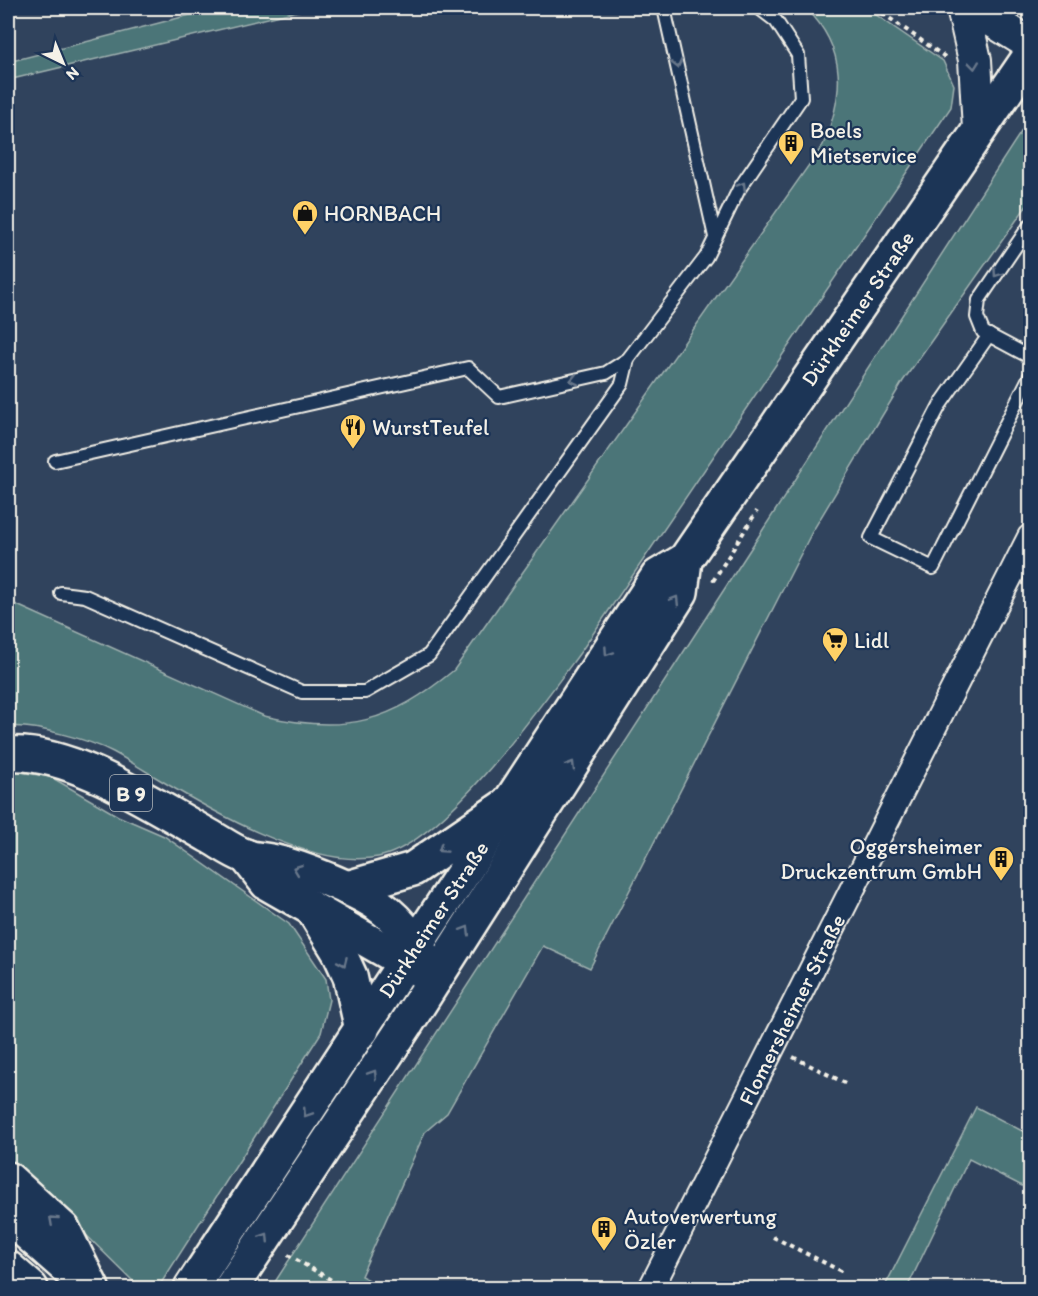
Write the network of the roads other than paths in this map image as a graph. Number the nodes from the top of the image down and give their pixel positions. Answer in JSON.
{"nodes":[{"id":1,"x":664,"y":8,"type":"edge"},
{"id":2,"x":759,"y":8,"type":"edge"},
{"id":3,"x":963,"y":8,"type":"edge"},
{"id":4,"x":972,"y":8,"type":"edge"},
{"id":5,"x":1030,"y":44,"type":"edge"},
{"id":6,"x":1030,"y":56,"type":"edge"},
{"id":7,"x":979,"y":129,"type":"junction"},
{"id":8,"x":1030,"y":225,"type":"edge"},
{"id":9,"x":715,"y":237,"type":"junction"},
{"id":10,"x":986,"y":333,"type":"junction"},
{"id":11,"x":1030,"y":357,"type":"edge"},
{"id":12,"x":628,"y":359,"type":"junction"},
{"id":13,"x":1030,"y":376,"type":"edge"},
{"id":14,"x":55,"y":461,"type":"dead end"},
{"id":15,"x":1030,"y":537,"type":"edge"},
{"id":16,"x":685,"y":560,"type":"junction"},
{"id":17,"x":60,"y":593,"type":"dead end"},
{"id":18,"x":8,"y":754,"type":"edge"},
{"id":19,"x":508,"y":804,"type":"junction"},
{"id":20,"x":246,"y":856,"type":"junction"},
{"id":21,"x":346,"y":888,"type":"junction"},
{"id":22,"x":314,"y":911,"type":"junction"},
{"id":23,"x":411,"y":953,"type":"junction"},
{"id":24,"x":435,"y":979,"type":"junction"},
{"id":25,"x":362,"y":1030,"type":"junction"},
{"id":26,"x":8,"y":1179,"type":"edge"},
{"id":27,"x":8,"y":1216,"type":"edge"},
{"id":28,"x":8,"y":1269,"type":"edge"},
{"id":29,"x":199,"y":1276,"type":"edge"},
{"id":30,"x":232,"y":1287,"type":"edge"},
{"id":31,"x":31,"y":1288,"type":"edge"},
{"id":32,"x":91,"y":1288,"type":"edge"},
{"id":33,"x":651,"y":1288,"type":"edge"}],
"edges":[{"from":1,"to":9,"type":"lane","one_way":true},
{"from":9,"to":2,"type":"lane","one_way":true},
{"from":3,"to":7,"type":"street","one_way":true},
{"from":4,"to":5,"type":"street"},
{"from":6,"to":7,"type":"main road","name":"Dürkheimer Straße"},
{"from":7,"to":16,"type":"main road","name":"Dürkheimer Straße"},
{"from":8,"to":10,"type":"lane","one_way":true},
{"from":9,"to":12,"type":"lane"},
{"from":10,"to":11,"type":"lane"},
{"from":10,"to":13,"type":"lane"},
{"from":12,"to":14,"type":"lane","one_way":true},
{"from":12,"to":17,"type":"lane"},
{"from":15,"to":33,"type":"street","name":"Flomersheimer Straße"},
{"from":16,"to":19,"type":"main road","name":"Dürkheimer Straße","one_way":true},
{"from":24,"to":16,"type":"main road","name":"Dürkheimer Straße","one_way":true},
{"from":18,"to":20,"type":"main road","number":"B 9"},
{"from":19,"to":21,"type":"main road","one_way":true},
{"from":19,"to":23,"type":"main road","name":"Dürkheimer Straße"},
{"from":21,"to":20,"type":"main road","number":"B 9","one_way":true},
{"from":20,"to":22,"type":"main road"},
{"from":21,"to":23,"type":"main road","number":"B 9"},
{"from":22,"to":23,"type":"main road"},
{"from":22,"to":25,"type":"main road","one_way":true},
{"from":23,"to":24,"type":"main road"},
{"from":23,"to":25,"type":"main road","name":"Dürkheimer Straße"},
{"from":30,"to":24,"type":"main road","name":"Dürkheimer Straße","one_way":true},
{"from":25,"to":29,"type":"main road","name":"Dürkheimer Straße","one_way":true},
{"from":32,"to":26,"type":"main road","one_way":true},
{"from":27,"to":32,"type":"main road"},
{"from":28,"to":31,"type":"main road"}]}
